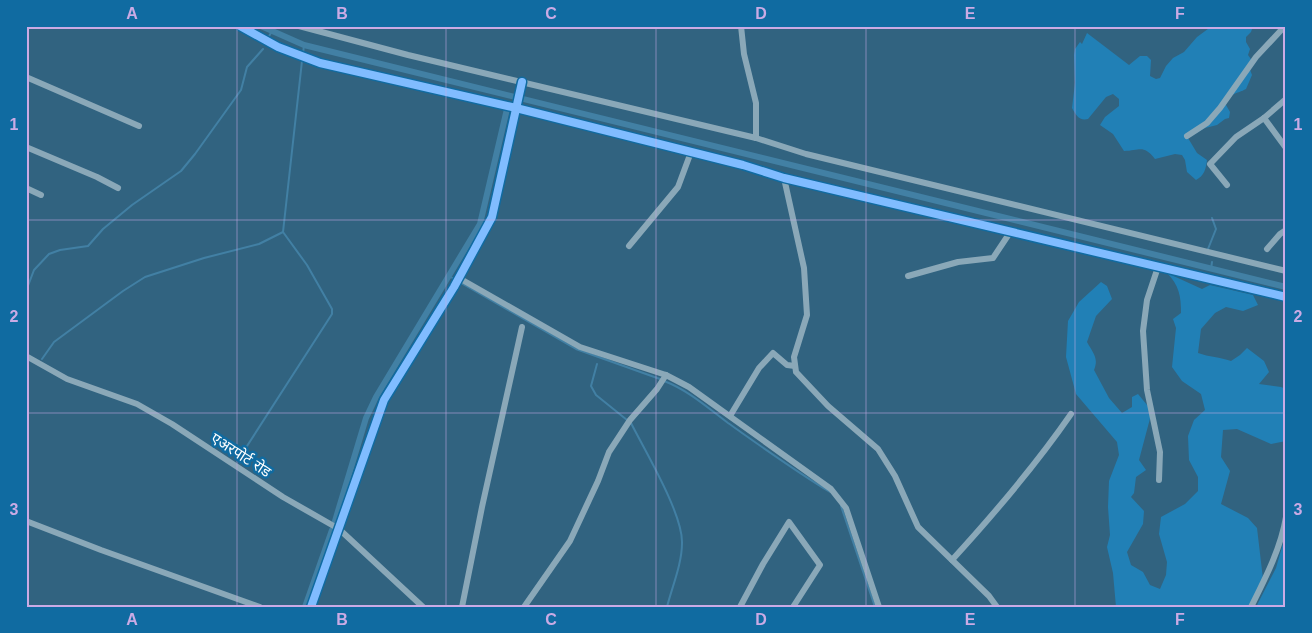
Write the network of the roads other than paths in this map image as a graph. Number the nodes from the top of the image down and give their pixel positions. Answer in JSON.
{"nodes":[{"id":1,"x":240,"y":26,"type":"edge"},
{"id":2,"x":299,"y":26,"type":"edge"},
{"id":3,"x":741,"y":26,"type":"edge"},
{"id":4,"x":1285,"y":26,"type":"edge"},
{"id":5,"x":26,"y":77,"type":"edge"},
{"id":6,"x":522,"y":85,"type":"junction"},
{"id":7,"x":1286,"y":99,"type":"edge"},
{"id":8,"x":516,"y":108,"type":"junction"},
{"id":9,"x":1264,"y":118,"type":"junction"},
{"id":10,"x":139,"y":126,"type":"dead end"},
{"id":11,"x":1186,"y":136,"type":"dead end"},
{"id":12,"x":756,"y":138,"type":"junction"},
{"id":13,"x":26,"y":147,"type":"edge"},
{"id":14,"x":1286,"y":148,"type":"edge"},
{"id":15,"x":691,"y":152,"type":"junction"},
{"id":16,"x":784,"y":178,"type":"junction"},
{"id":17,"x":1227,"y":186,"type":"dead end"},
{"id":18,"x":26,"y":188,"type":"edge"},
{"id":19,"x":118,"y":188,"type":"dead end"},
{"id":20,"x":41,"y":195,"type":"dead end"},
{"id":21,"x":1286,"y":230,"type":"edge"},
{"id":22,"x":1011,"y":231,"type":"junction"},
{"id":23,"x":630,"y":246,"type":"dead end"},
{"id":24,"x":1267,"y":249,"type":"dead end"},
{"id":25,"x":1158,"y":267,"type":"junction"},
{"id":26,"x":1286,"y":271,"type":"edge"},
{"id":27,"x":908,"y":276,"type":"dead end"},
{"id":28,"x":457,"y":282,"type":"junction"},
{"id":29,"x":1286,"y":297,"type":"edge"},
{"id":30,"x":522,"y":327,"type":"dead end"},
{"id":31,"x":26,"y":356,"type":"edge"},
{"id":32,"x":795,"y":366,"type":"junction"},
{"id":33,"x":666,"y":375,"type":"junction"},
{"id":34,"x":1071,"y":414,"type":"dead end"},
{"id":35,"x":730,"y":416,"type":"junction"},
{"id":36,"x":1159,"y":480,"type":"dead end"},
{"id":37,"x":1286,"y":517,"type":"edge"},
{"id":38,"x":26,"y":521,"type":"edge"},
{"id":39,"x":339,"y":529,"type":"junction"},
{"id":40,"x":952,"y":560,"type":"junction"},
{"id":41,"x":260,"y":607,"type":"edge"},
{"id":42,"x":311,"y":607,"type":"edge"},
{"id":43,"x":423,"y":607,"type":"edge"},
{"id":44,"x":462,"y":607,"type":"edge"},
{"id":45,"x":524,"y":607,"type":"edge"},
{"id":46,"x":740,"y":607,"type":"edge"},
{"id":47,"x":793,"y":607,"type":"edge"},
{"id":48,"x":879,"y":607,"type":"edge"},
{"id":49,"x":997,"y":607,"type":"edge"},
{"id":50,"x":1252,"y":607,"type":"edge"}],
"edges":[{"from":1,"to":8,"type":"street"},
{"from":2,"to":6,"type":"street"},
{"from":3,"to":12,"type":"street"},
{"from":4,"to":11,"type":"street"},
{"from":5,"to":10,"type":"street"},
{"from":6,"to":8,"type":"street"},
{"from":6,"to":12,"type":"street"},
{"from":7,"to":9,"type":"street"},
{"from":8,"to":15,"type":"street"},
{"from":8,"to":28,"type":"street"},
{"from":9,"to":14,"type":"street"},
{"from":9,"to":17,"type":"street"},
{"from":12,"to":26,"type":"street"},
{"from":13,"to":19,"type":"street"},
{"from":15,"to":16,"type":"street"},
{"from":15,"to":23,"type":"street"},
{"from":16,"to":22,"type":"street"},
{"from":16,"to":32,"type":"street"},
{"from":18,"to":20,"type":"street"},
{"from":21,"to":24,"type":"street"},
{"from":22,"to":25,"type":"street"},
{"from":22,"to":27,"type":"street"},
{"from":25,"to":29,"type":"street"},
{"from":25,"to":36,"type":"street"},
{"from":28,"to":33,"type":"street"},
{"from":28,"to":39,"type":"street"},
{"from":30,"to":44,"type":"street"},
{"from":31,"to":39,"type":"street","name":"एअरपोर्ट रोड"},
{"from":32,"to":35,"type":"street"},
{"from":32,"to":40,"type":"street"},
{"from":33,"to":35,"type":"street"},
{"from":33,"to":45,"type":"street"},
{"from":34,"to":40,"type":"street"},
{"from":35,"to":48,"type":"street"},
{"from":37,"to":50,"type":"street"},
{"from":38,"to":41,"type":"street"},
{"from":39,"to":42,"type":"street"},
{"from":39,"to":43,"type":"street","name":"एअरपोर्ट रोड"},
{"from":40,"to":49,"type":"street"},
{"from":46,"to":47,"type":"street"}]}
